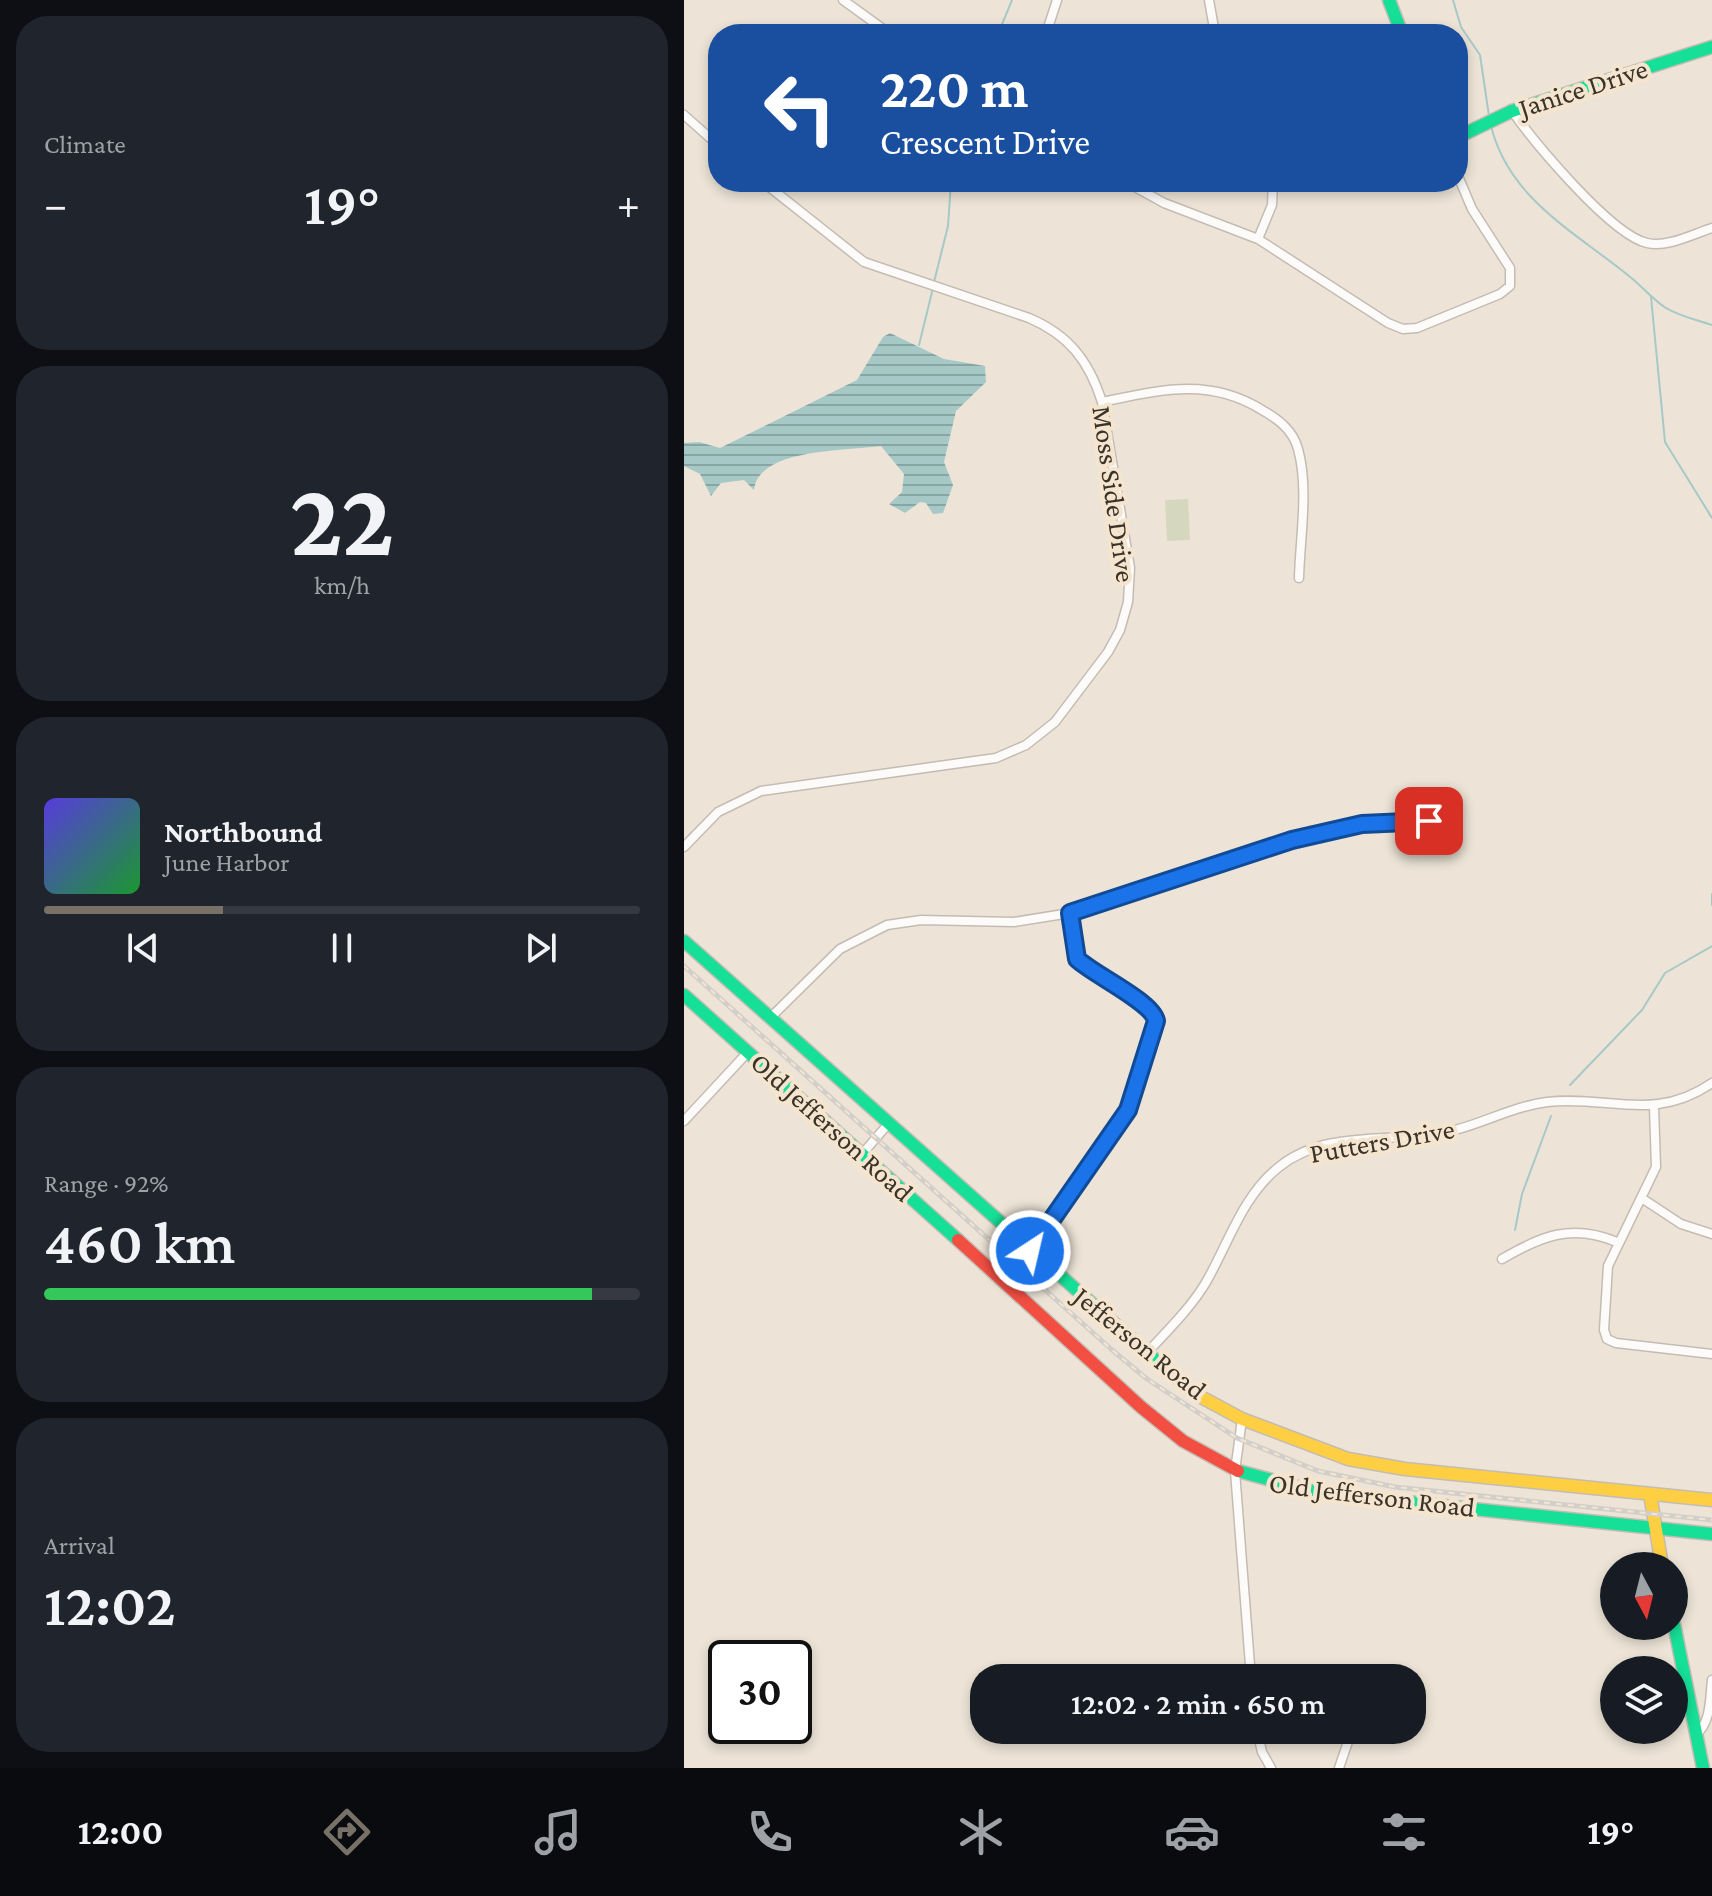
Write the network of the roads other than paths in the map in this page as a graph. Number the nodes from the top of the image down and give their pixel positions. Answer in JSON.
{"nodes":[{"id":1,"x":843,"y":0,"type":"edge"},
{"id":2,"x":1057,"y":0,"type":"edge"},
{"id":3,"x":1209,"y":0,"type":"edge"},
{"id":4,"x":1389,"y":0,"type":"edge"},
{"id":5,"x":876,"y":24,"type":"edge"},
{"id":6,"x":1049,"y":24,"type":"edge"},
{"id":7,"x":1213,"y":24,"type":"edge"},
{"id":8,"x":1398,"y":24,"type":"edge"},
{"id":9,"x":1712,"y":47,"type":"edge"},
{"id":10,"x":1512,"y":111,"type":"junction"},
{"id":11,"x":684,"y":115,"type":"edge"},
{"id":12,"x":1468,"y":132,"type":"edge"},
{"id":13,"x":708,"y":136,"type":"edge"},
{"id":14,"x":776,"y":192,"type":"edge"},
{"id":15,"x":1144,"y":192,"type":"edge"},
{"id":16,"x":1273,"y":192,"type":"edge"},
{"id":17,"x":1465,"y":192,"type":"edge"},
{"id":18,"x":1712,"y":228,"type":"edge"},
{"id":19,"x":1258,"y":239,"type":"junction"},
{"id":20,"x":1102,"y":402,"type":"junction"},
{"id":21,"x":1299,"y":578,"type":"dead end"},
{"id":22,"x":1429,"y":821,"type":"dead end"},
{"id":23,"x":684,"y":847,"type":"edge"},
{"id":24,"x":1070,"y":913,"type":"junction"},
{"id":25,"x":684,"y":941,"type":"edge"},
{"id":26,"x":684,"y":995,"type":"edge"},
{"id":27,"x":770,"y":1018,"type":"junction"},
{"id":28,"x":748,"y":1052,"type":"junction"},
{"id":29,"x":1712,"y":1083,"type":"edge"},
{"id":30,"x":1654,"y":1107,"type":"junction"},
{"id":31,"x":684,"y":1121,"type":"edge"},
{"id":32,"x":889,"y":1123,"type":"junction"},
{"id":33,"x":863,"y":1153,"type":"junction"},
{"id":34,"x":1643,"y":1199,"type":"junction"},
{"id":35,"x":1712,"y":1234,"type":"edge"},
{"id":36,"x":1617,"y":1242,"type":"junction"},
{"id":37,"x":1030,"y":1251,"type":"junction"},
{"id":38,"x":1502,"y":1259,"type":"dead end"},
{"id":39,"x":1145,"y":1354,"type":"junction"},
{"id":40,"x":1712,"y":1354,"type":"edge"},
{"id":41,"x":1242,"y":1419,"type":"junction"},
{"id":42,"x":1235,"y":1471,"type":"junction"},
{"id":43,"x":1650,"y":1494,"type":"junction"},
{"id":44,"x":1712,"y":1500,"type":"edge"},
{"id":45,"x":1655,"y":1527,"type":"junction"},
{"id":46,"x":1712,"y":1534,"type":"edge"},
{"id":47,"x":1659,"y":1552,"type":"edge"},
{"id":48,"x":1677,"y":1640,"type":"edge"},
{"id":49,"x":1250,"y":1664,"type":"edge"},
{"id":50,"x":1712,"y":1680,"type":"edge"},
{"id":51,"x":1696,"y":1734,"type":"junction"},
{"id":52,"x":1260,"y":1744,"type":"edge"},
{"id":53,"x":1347,"y":1744,"type":"edge"},
{"id":54,"x":1271,"y":1768,"type":"edge"},
{"id":55,"x":1339,"y":1768,"type":"edge"},
{"id":56,"x":1703,"y":1768,"type":"edge"}],
"edges":[{"from":1,"to":5,"type":"street"},
{"from":2,"to":6,"type":"street"},
{"from":3,"to":7,"type":"street"},
{"from":4,"to":8,"type":"main road"},
{"from":9,"to":10,"type":"main road","name":"Janice Drive"},
{"from":10,"to":12,"type":"main road","name":"Janice Drive"},
{"from":10,"to":18,"type":"street"},
{"from":11,"to":13,"type":"street"},
{"from":14,"to":20,"type":"street","name":"Moss Side Drive"},
{"from":15,"to":19,"type":"street"},
{"from":16,"to":19,"type":"street"},
{"from":17,"to":19,"type":"street"},
{"from":20,"to":21,"type":"street"},
{"from":20,"to":23,"type":"street","name":"Moss Side Drive"},
{"from":22,"to":24,"type":"street"},
{"from":24,"to":27,"type":"street"},
{"from":24,"to":37,"type":"street"},
{"from":25,"to":27,"type":"main road","name":"Jefferson Road"},
{"from":26,"to":28,"type":"main road","name":"Old Jefferson Road"},
{"from":27,"to":32,"type":"main road","name":"Jefferson Road"},
{"from":28,"to":31,"type":"street"},
{"from":28,"to":33,"type":"main road","name":"Old Jefferson Road"},
{"from":29,"to":30,"type":"street","name":"Putters Drive"},
{"from":30,"to":34,"type":"street"},
{"from":30,"to":39,"type":"street","name":"Putters Drive"},
{"from":32,"to":33,"type":"street"},
{"from":32,"to":37,"type":"main road","name":"Jefferson Road"},
{"from":33,"to":42,"type":"main road","name":"Old Jefferson Road"},
{"from":34,"to":35,"type":"street"},
{"from":34,"to":36,"type":"street"},
{"from":36,"to":38,"type":"street"},
{"from":36,"to":40,"type":"street"},
{"from":37,"to":39,"type":"main road","name":"Jefferson Road"},
{"from":39,"to":41,"type":"main road","name":"Jefferson Road"},
{"from":41,"to":42,"type":"street"},
{"from":41,"to":43,"type":"main road","name":"Jefferson Road"},
{"from":42,"to":45,"type":"main road","name":"Old Jefferson Road"},
{"from":42,"to":49,"type":"street"},
{"from":43,"to":44,"type":"main road","name":"Jefferson Road"},
{"from":43,"to":45,"type":"main road"},
{"from":45,"to":46,"type":"main road","name":"Old Jefferson Road"},
{"from":45,"to":47,"type":"main road"},
{"from":48,"to":51,"type":"main road"},
{"from":50,"to":51,"type":"street"},
{"from":51,"to":56,"type":"main road"},
{"from":52,"to":54,"type":"street"},
{"from":53,"to":55,"type":"street"}]}
